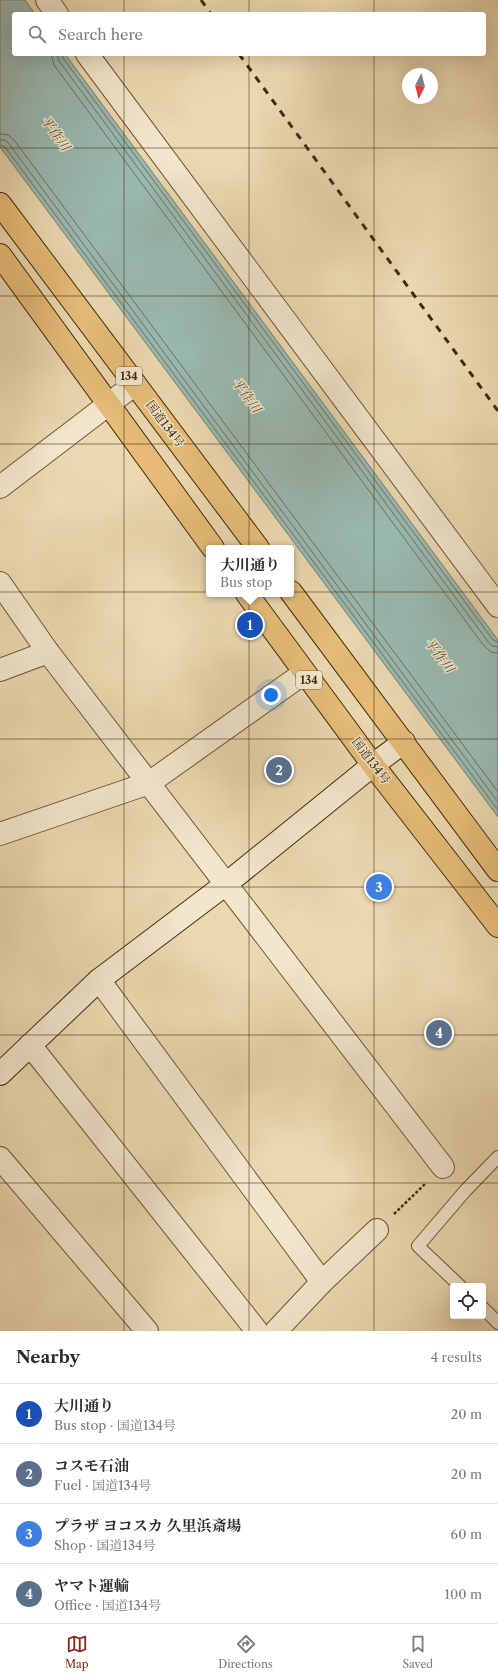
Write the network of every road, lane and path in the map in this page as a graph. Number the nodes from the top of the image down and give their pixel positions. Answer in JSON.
{"nodes":[{"id":1,"x":47,"y":0,"type":"edge"},
{"id":2,"x":56,"y":12,"type":"edge"},
{"id":3,"x":88,"y":56,"type":"edge"},
{"id":4,"x":0,"y":204,"type":"edge"},
{"id":5,"x":0,"y":255,"type":"edge"},
{"id":6,"x":135,"y":384,"type":"junction"},
{"id":7,"x":109,"y":405,"type":"junction"},
{"id":8,"x":0,"y":487,"type":"edge"},
{"id":9,"x":211,"y":545,"type":"edge"},
{"id":10,"x":256,"y":545,"type":"edge"},
{"id":11,"x":0,"y":583,"type":"edge"},
{"id":12,"x":294,"y":596,"type":"edge"},
{"id":13,"x":249,"y":597,"type":"edge"},
{"id":14,"x":498,"y":606,"type":"edge"},
{"id":15,"x":48,"y":652,"type":"junction"},
{"id":16,"x":0,"y":670,"type":"edge"},
{"id":17,"x":304,"y":673,"type":"junction"},
{"id":18,"x":404,"y":742,"type":"junction"},
{"id":19,"x":373,"y":765,"type":"junction"},
{"id":20,"x":149,"y":783,"type":"junction"},
{"id":21,"x":0,"y":834,"type":"edge"},
{"id":22,"x":498,"y":870,"type":"edge"},
{"id":23,"x":226,"y":884,"type":"junction"},
{"id":24,"x":498,"y":926,"type":"edge"},
{"id":25,"x":99,"y":980,"type":"junction"},
{"id":26,"x":30,"y":1045,"type":"junction"},
{"id":27,"x":0,"y":1074,"type":"edge"},
{"id":28,"x":498,"y":1157,"type":"edge"},
{"id":29,"x":0,"y":1158,"type":"edge"},
{"id":30,"x":443,"y":1167,"type":"joint"},
{"id":31,"x":377,"y":1230,"type":"joint"},
{"id":32,"x":322,"y":1282,"type":"junction"},
{"id":33,"x":457,"y":1283,"type":"edge"},
{"id":34,"x":486,"y":1311,"type":"edge"},
{"id":35,"x":498,"y":1323,"type":"edge"},
{"id":36,"x":147,"y":1331,"type":"edge"},
{"id":37,"x":256,"y":1331,"type":"edge"},
{"id":38,"x":276,"y":1331,"type":"edge"}],
"edges":[{"from":1,"to":2,"type":"street"},
{"from":3,"to":14,"type":"street"},
{"from":4,"to":6,"type":"highway","name":"国道134号","number":"134"},
{"from":5,"to":7,"type":"highway","number":"134"},
{"from":6,"to":7,"type":"street"},
{"from":6,"to":10,"type":"highway","name":"国道134号","number":"134"},
{"from":7,"to":8,"type":"street"},
{"from":7,"to":9,"type":"highway","number":"134"},
{"from":11,"to":15,"type":"street"},
{"from":12,"to":18,"type":"highway"},
{"from":13,"to":17,"type":"highway","name":"国道134号","number":"134"},
{"from":15,"to":16,"type":"street"},
{"from":15,"to":20,"type":"street"},
{"from":17,"to":19,"type":"highway","name":"国道134号","number":"134"},
{"from":17,"to":20,"type":"street"},
{"from":18,"to":19,"type":"street"},
{"from":18,"to":22,"type":"highway"},
{"from":19,"to":23,"type":"street"},
{"from":19,"to":24,"type":"highway","name":"国道134号","number":"134"},
{"from":20,"to":21,"type":"street"},
{"from":20,"to":23,"type":"street"},
{"from":23,"to":25,"type":"street"},
{"from":23,"to":30,"type":"street"},
{"from":25,"to":26,"type":"street"},
{"from":25,"to":32,"type":"street"},
{"from":26,"to":27,"type":"street"},
{"from":26,"to":37,"type":"street"},
{"from":28,"to":33,"type":"lane"},
{"from":29,"to":36,"type":"street"},
{"from":30,"to":31,"type":"path"},
{"from":31,"to":32,"type":"street"},
{"from":32,"to":38,"type":"street"},
{"from":34,"to":35,"type":"lane"}]}
